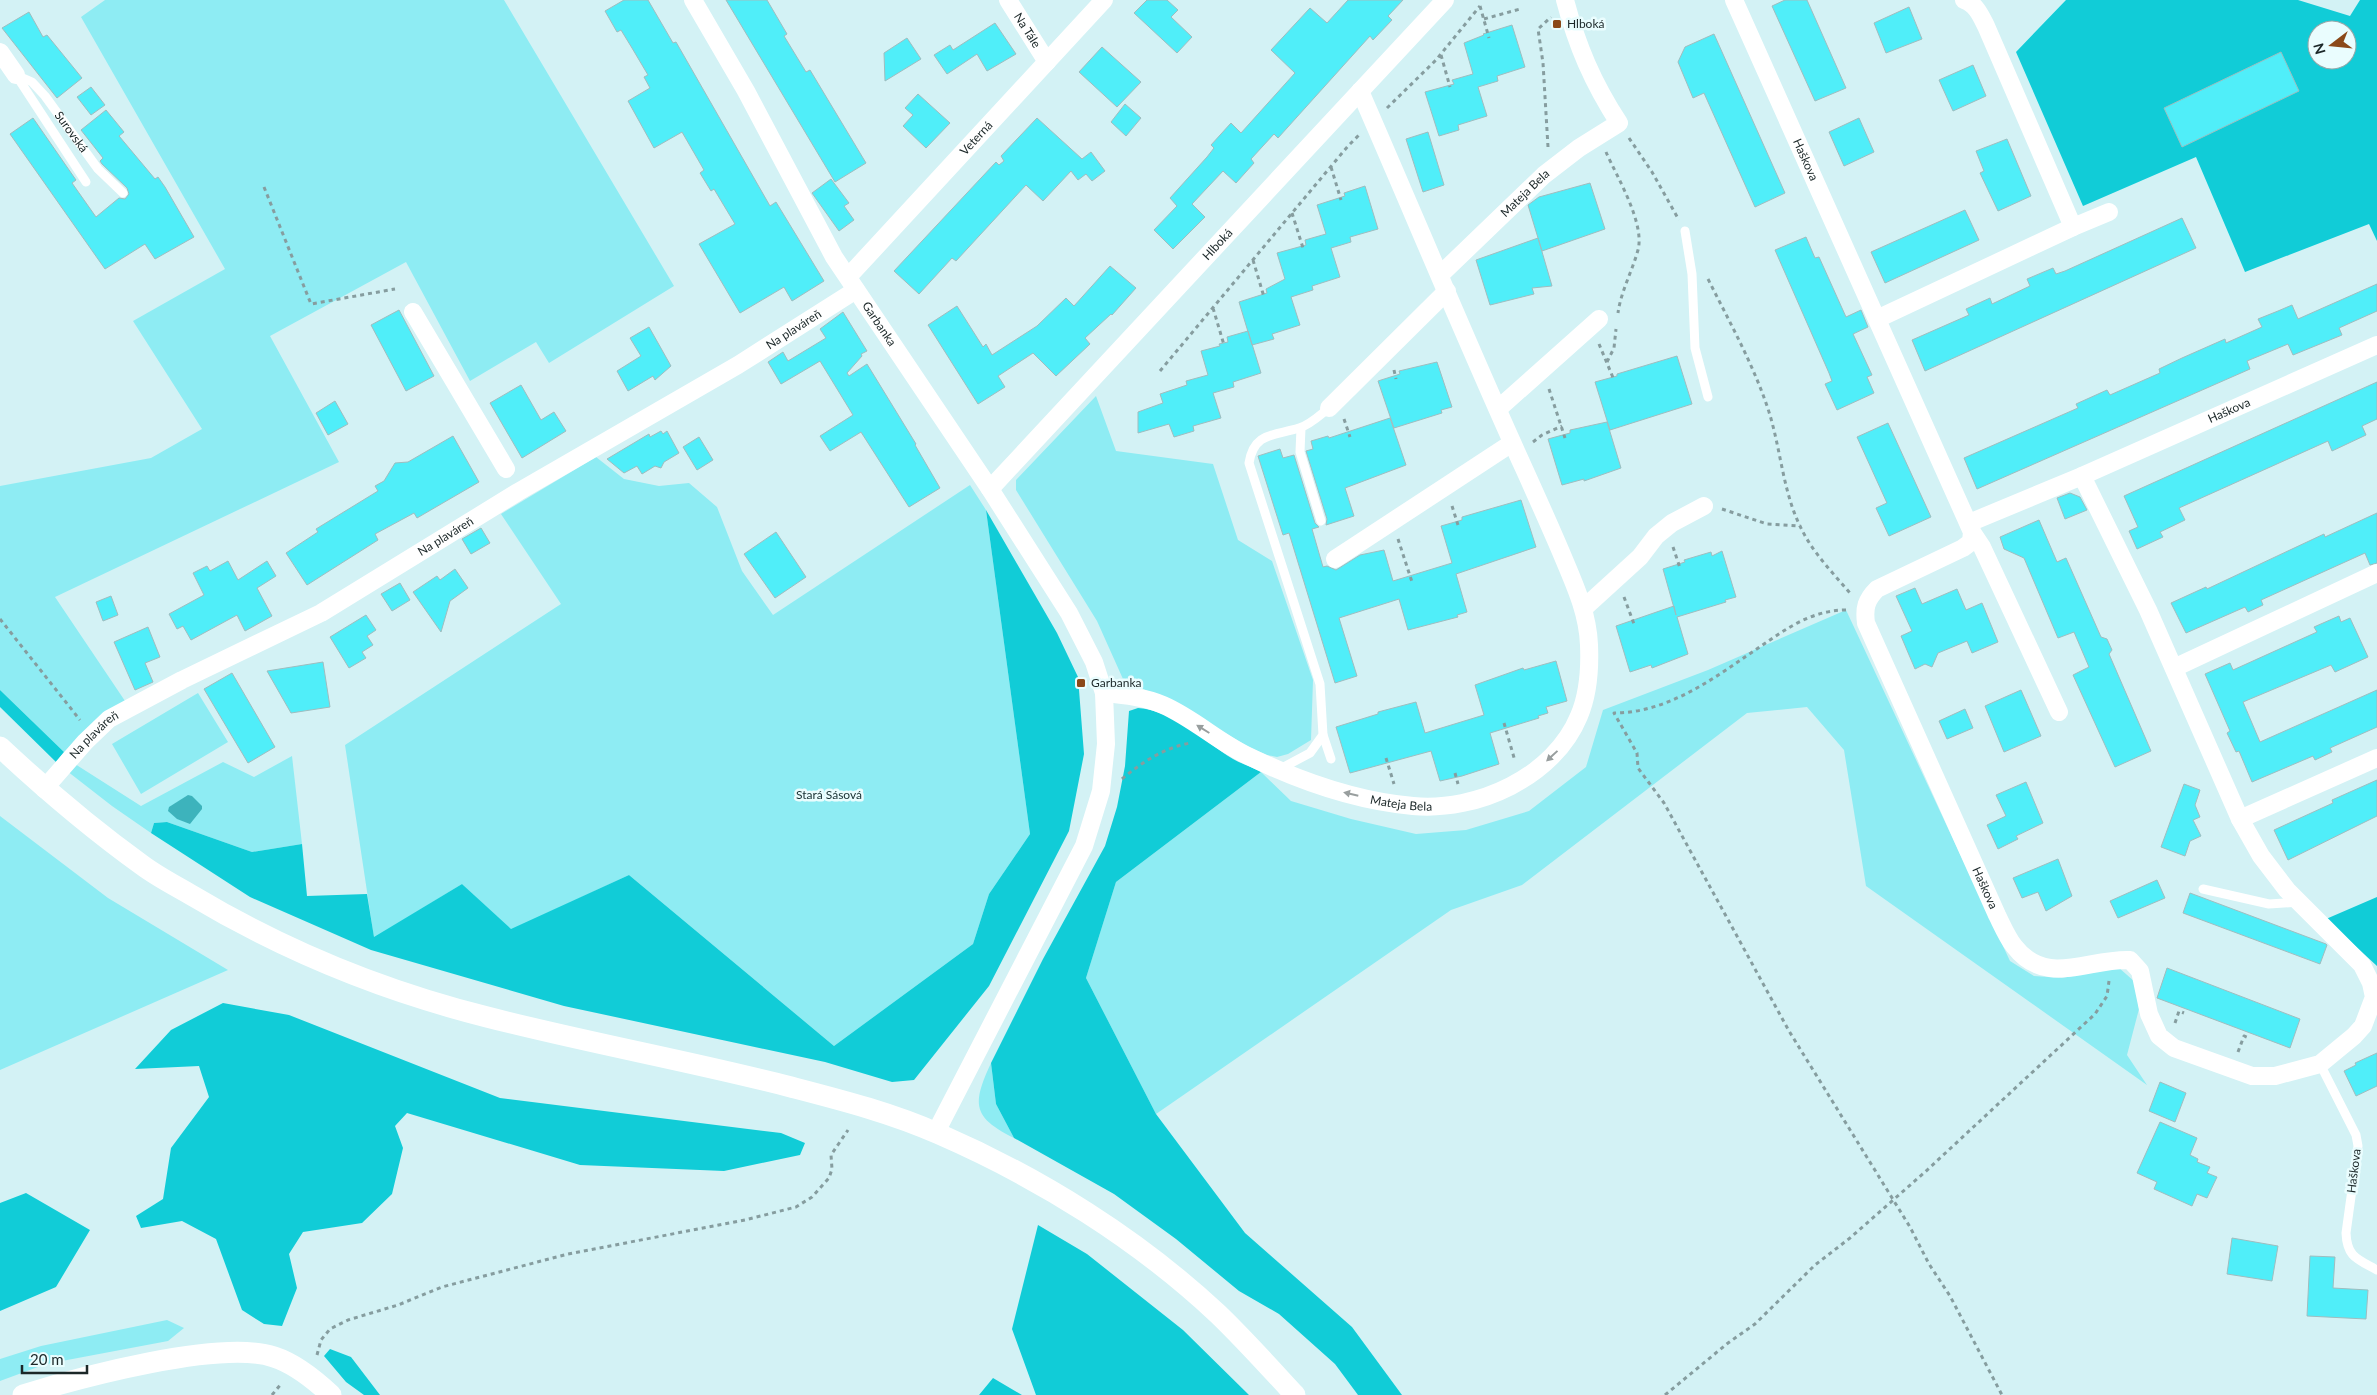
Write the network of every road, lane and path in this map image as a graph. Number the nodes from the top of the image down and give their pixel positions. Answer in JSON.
{"nodes":[{"id":1,"x":693,"y":0,"type":"edge"},
{"id":2,"x":1008,"y":0,"type":"edge"},
{"id":3,"x":1104,"y":0,"type":"edge"},
{"id":4,"x":1445,"y":0,"type":"edge"},
{"id":5,"x":1734,"y":0,"type":"edge"},
{"id":6,"x":1964,"y":0,"type":"edge"},
{"id":7,"x":1566,"y":2,"type":"edge"},
{"id":8,"x":1520,"y":9,"type":"dead end"},
{"id":9,"x":1484,"y":19,"type":"junction"},
{"id":10,"x":1489,"y":38,"type":"dead end"},
{"id":11,"x":0,"y":52,"type":"edge"},
{"id":12,"x":1440,"y":55,"type":"junction"},
{"id":13,"x":1047,"y":62,"type":"junction"},
{"id":14,"x":16,"y":75,"type":"junction"},
{"id":15,"x":1450,"y":88,"type":"dead end"},
{"id":16,"x":1360,"y":91,"type":"junction"},
{"id":17,"x":1374,"y":122,"type":"junction"},
{"id":18,"x":1618,"y":123,"type":"junction"},
{"id":19,"x":1598,"y":135,"type":"junction"},
{"id":20,"x":1331,"y":166,"type":"junction"},
{"id":21,"x":1544,"y":175,"type":"junction"},
{"id":22,"x":86,"y":182,"type":"dead end"},
{"id":23,"x":264,"y":187,"type":"dead end"},
{"id":24,"x":124,"y":193,"type":"dead end"},
{"id":25,"x":1341,"y":200,"type":"dead end"},
{"id":26,"x":2109,"y":212,"type":"dead end"},
{"id":27,"x":1292,"y":213,"type":"junction"},
{"id":28,"x":2073,"y":227,"type":"junction"},
{"id":29,"x":1684,"y":230,"type":"joint"},
{"id":30,"x":1303,"y":248,"type":"dead end"},
{"id":31,"x":1253,"y":260,"type":"junction"},
{"id":32,"x":1706,"y":274,"type":"dead end"},
{"id":33,"x":1440,"y":275,"type":"junction"},
{"id":34,"x":852,"y":283,"type":"junction"},
{"id":35,"x":396,"y":289,"type":"dead end"},
{"id":36,"x":1447,"y":291,"type":"junction"},
{"id":37,"x":1264,"y":297,"type":"dead end"},
{"id":38,"x":1213,"y":308,"type":"junction"},
{"id":39,"x":413,"y":312,"type":"dead end"},
{"id":40,"x":1599,"y":319,"type":"dead end"},
{"id":41,"x":1877,"y":319,"type":"junction"},
{"id":42,"x":1224,"y":345,"type":"dead end"},
{"id":43,"x":2377,"y":345,"type":"edge"},
{"id":44,"x":1601,"y":348,"type":"dead end"},
{"id":45,"x":1607,"y":362,"type":"junction"},
{"id":46,"x":1542,"y":369,"type":"junction"},
{"id":47,"x":1160,"y":372,"type":"dead end"},
{"id":48,"x":1614,"y":380,"type":"dead end"},
{"id":49,"x":1708,"y":397,"type":"dead end"},
{"id":50,"x":1329,"y":408,"type":"joint"},
{"id":51,"x":1498,"y":409,"type":"junction"},
{"id":52,"x":1562,"y":426,"type":"junction"},
{"id":53,"x":1301,"y":428,"type":"junction"},
{"id":54,"x":1565,"y":438,"type":"dead end"},
{"id":55,"x":1516,"y":450,"type":"junction"},
{"id":56,"x":506,"y":469,"type":"dead end"},
{"id":57,"x":2082,"y":476,"type":"junction"},
{"id":58,"x":990,"y":489,"type":"junction"},
{"id":59,"x":1704,"y":506,"type":"joint"},
{"id":60,"x":1322,"y":521,"type":"dead end"},
{"id":61,"x":1393,"y":521,"type":"junction"},
{"id":62,"x":1800,"y":526,"type":"junction"},
{"id":63,"x":1971,"y":527,"type":"junction"},
{"id":64,"x":1335,"y":559,"type":"dead end"},
{"id":65,"x":2377,"y":573,"type":"edge"},
{"id":66,"x":1617,"y":578,"type":"junction"},
{"id":67,"x":1412,"y":582,"type":"dead end"},
{"id":68,"x":1584,"y":608,"type":"junction"},
{"id":69,"x":1864,"y":610,"type":"junction"},
{"id":70,"x":0,"y":619,"type":"edge"},
{"id":71,"x":1634,"y":624,"type":"dead end"},
{"id":72,"x":2174,"y":668,"type":"junction"},
{"id":73,"x":1104,"y":693,"type":"junction"},
{"id":74,"x":2059,"y":712,"type":"dead end"},
{"id":75,"x":1504,"y":723,"type":"dead end"},
{"id":76,"x":92,"y":735,"type":"junction"},
{"id":77,"x":1323,"y":735,"type":"junction"},
{"id":78,"x":1223,"y":741,"type":"junction"},
{"id":79,"x":0,"y":747,"type":"edge"},
{"id":80,"x":1386,"y":758,"type":"dead end"},
{"id":81,"x":2377,"y":758,"type":"edge"},
{"id":82,"x":1331,"y":759,"type":"dead end"},
{"id":83,"x":1280,"y":769,"type":"junction"},
{"id":84,"x":1520,"y":780,"type":"junction"},
{"id":85,"x":1118,"y":783,"type":"dead end"},
{"id":86,"x":44,"y":789,"type":"junction"},
{"id":87,"x":1400,"y":804,"type":"junction"},
{"id":88,"x":2240,"y":819,"type":"junction"},
{"id":89,"x":2203,"y":889,"type":"dead end"},
{"id":90,"x":2300,"y":902,"type":"junction"},
{"id":91,"x":2109,"y":960,"type":"junction"},
{"id":92,"x":2184,"y":1013,"type":"dead end"},
{"id":93,"x":2175,"y":1023,"type":"dead end"},
{"id":94,"x":2249,"y":1038,"type":"dead end"},
{"id":95,"x":2240,"y":1049,"type":"dead end"},
{"id":96,"x":2320,"y":1064,"type":"junction"},
{"id":97,"x":848,"y":1130,"type":"dead end"},
{"id":98,"x":936,"y":1132,"type":"junction"},
{"id":99,"x":1894,"y":1200,"type":"junction"},
{"id":100,"x":2377,"y":1270,"type":"edge"},
{"id":101,"x":315,"y":1380,"type":"junction"},
{"id":102,"x":23,"y":1395,"type":"edge"},
{"id":103,"x":332,"y":1395,"type":"edge"},
{"id":104,"x":1295,"y":1395,"type":"edge"},
{"id":105,"x":1665,"y":1395,"type":"edge"},
{"id":106,"x":2002,"y":1395,"type":"edge"}],
"edges":[{"from":1,"to":34,"type":"street","name":"Garbanka"},
{"from":2,"to":13,"type":"street","name":"Na Tále"},
{"from":3,"to":13,"type":"street","name":"Veterná"},
{"from":4,"to":16,"type":"street","name":"Hlboká"},
{"from":5,"to":41,"type":"street","name":"Haškova"},
{"from":6,"to":28,"type":"street"},
{"from":7,"to":18,"type":"street"},
{"from":7,"to":21,"type":"path"},
{"from":8,"to":9,"type":"path"},
{"from":9,"to":10,"type":"path"},
{"from":9,"to":12,"type":"path"},
{"from":11,"to":14,"type":"street","name":"Surovská"},
{"from":12,"to":15,"type":"path"},
{"from":12,"to":17,"type":"path"},
{"from":13,"to":34,"type":"street","name":"Veterná"},
{"from":14,"to":22,"type":"lane","name":"Surovská"},
{"from":14,"to":24,"type":"lane","name":"Surovská"},
{"from":16,"to":17,"type":"street","name":"Mateja Bela"},
{"from":16,"to":58,"type":"street","name":"Hlboká"},
{"from":17,"to":20,"type":"path"},
{"from":17,"to":33,"type":"street","name":"Mateja Bela"},
{"from":18,"to":19,"type":"street","name":"Mateja Bela"},
{"from":18,"to":29,"type":"path"},
{"from":19,"to":21,"type":"street","name":"Mateja Bela"},
{"from":19,"to":45,"type":"path"},
{"from":20,"to":25,"type":"path"},
{"from":20,"to":27,"type":"path"},
{"from":21,"to":33,"type":"street","name":"Mateja Bela"},
{"from":23,"to":35,"type":"path"},
{"from":26,"to":28,"type":"street"},
{"from":27,"to":30,"type":"path"},
{"from":27,"to":31,"type":"path"},
{"from":28,"to":41,"type":"street"},
{"from":29,"to":49,"type":"lane"},
{"from":31,"to":37,"type":"path"},
{"from":31,"to":38,"type":"path"},
{"from":32,"to":62,"type":"path"},
{"from":33,"to":36,"type":"street","name":"Mateja Bela"},
{"from":34,"to":58,"type":"street","name":"Garbanka"},
{"from":34,"to":76,"type":"street","name":"Na plaváreň"},
{"from":36,"to":50,"type":"street"},
{"from":36,"to":51,"type":"street","name":"Mateja Bela"},
{"from":38,"to":42,"type":"path"},
{"from":38,"to":47,"type":"path"},
{"from":39,"to":56,"type":"street"},
{"from":40,"to":46,"type":"street"},
{"from":41,"to":63,"type":"street","name":"Haškova"},
{"from":43,"to":57,"type":"street","name":"Haškova"},
{"from":44,"to":45,"type":"path"},
{"from":45,"to":48,"type":"path"},
{"from":46,"to":51,"type":"street"},
{"from":46,"to":52,"type":"path"},
{"from":50,"to":53,"type":"lane"},
{"from":51,"to":55,"type":"street","name":"Mateja Bela"},
{"from":52,"to":54,"type":"path"},
{"from":52,"to":55,"type":"path"},
{"from":53,"to":60,"type":"lane"},
{"from":53,"to":77,"type":"lane"},
{"from":55,"to":61,"type":"street"},
{"from":55,"to":68,"type":"street","name":"Mateja Bela"},
{"from":57,"to":63,"type":"street","name":"Haškova"},
{"from":57,"to":72,"type":"street","name":"Haškova"},
{"from":58,"to":73,"type":"street","name":"Garbanka"},
{"from":59,"to":62,"type":"path"},
{"from":59,"to":66,"type":"street"},
{"from":61,"to":64,"type":"street"},
{"from":61,"to":67,"type":"path"},
{"from":62,"to":69,"type":"path"},
{"from":63,"to":69,"type":"street"},
{"from":63,"to":74,"type":"street","name":"Haškova"},
{"from":65,"to":72,"type":"street"},
{"from":66,"to":68,"type":"street"},
{"from":66,"to":71,"type":"path"},
{"from":68,"to":84,"type":"street","name":"Mateja Bela","one_way":true},
{"from":69,"to":91,"type":"street","name":"Haškova"},
{"from":69,"to":99,"type":"path"},
{"from":70,"to":76,"type":"path"},
{"from":72,"to":88,"type":"street","name":"Haškova"},
{"from":78,"to":73,"type":"street","name":"Mateja Bela","one_way":true},
{"from":73,"to":98,"type":"street","name":"Garbanka"},
{"from":75,"to":84,"type":"path"},
{"from":76,"to":86,"type":"street","name":"Na plaváreň"},
{"from":77,"to":82,"type":"lane"},
{"from":77,"to":83,"type":"lane"},
{"from":78,"to":83,"type":"street","name":"Mateja Bela"},
{"from":78,"to":85,"type":"path"},
{"from":79,"to":86,"type":"street"},
{"from":80,"to":87,"type":"path"},
{"from":81,"to":88,"type":"street"},
{"from":87,"to":83,"type":"street","name":"Mateja Bela","one_way":true},
{"from":84,"to":87,"type":"street","name":"Mateja Bela"},
{"from":86,"to":98,"type":"street"},
{"from":88,"to":90,"type":"street","name":"Haškova"},
{"from":89,"to":90,"type":"lane"},
{"from":90,"to":96,"type":"street","name":"Haškova"},
{"from":91,"to":96,"type":"street","name":"Haškova"},
{"from":91,"to":99,"type":"path"},
{"from":92,"to":93,"type":"path"},
{"from":94,"to":95,"type":"path"},
{"from":96,"to":100,"type":"lane","name":"Haškova"},
{"from":97,"to":101,"type":"path"},
{"from":98,"to":104,"type":"street"},
{"from":99,"to":105,"type":"path"},
{"from":99,"to":106,"type":"path"},
{"from":101,"to":102,"type":"street"},
{"from":101,"to":103,"type":"street"}]}
